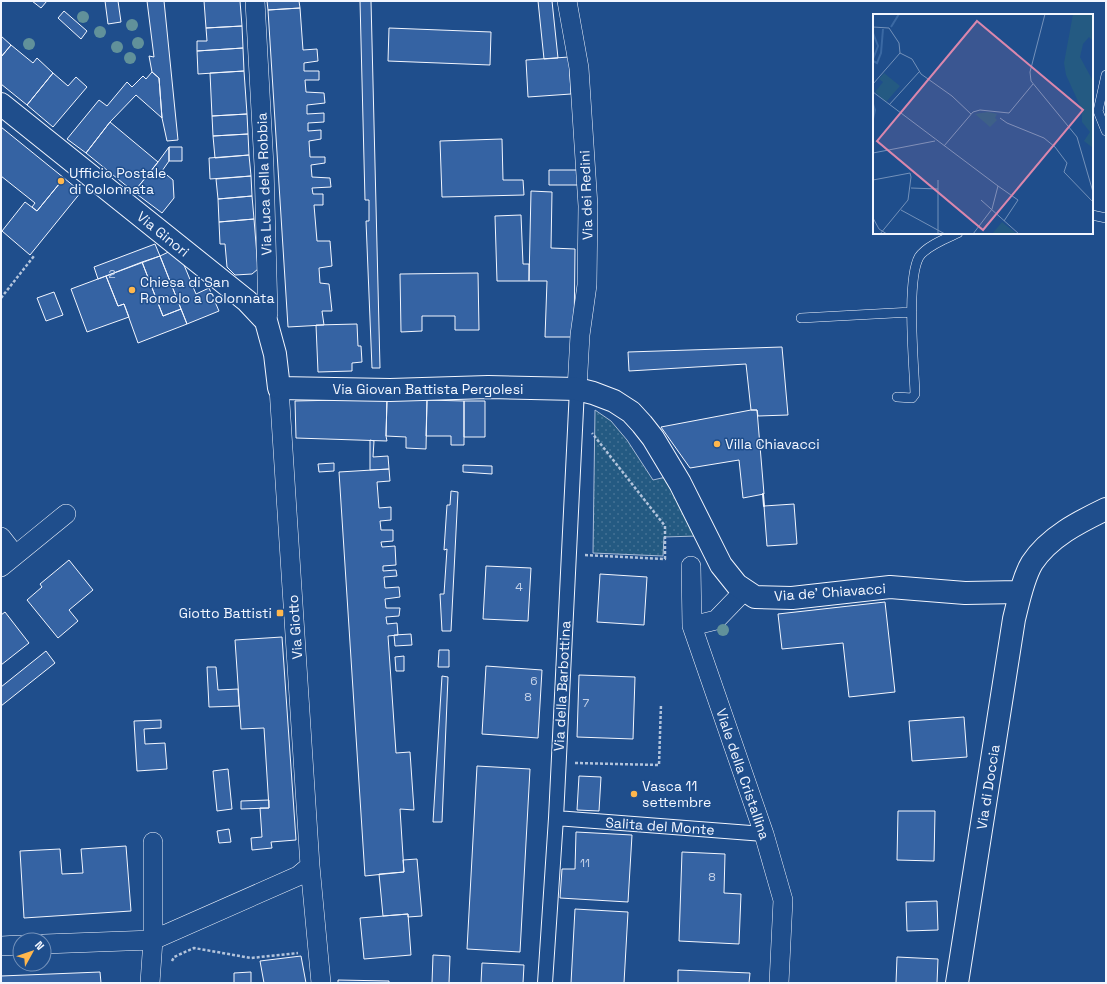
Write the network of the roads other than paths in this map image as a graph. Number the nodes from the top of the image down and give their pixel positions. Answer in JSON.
{"nodes":[{"id":1,"x":255,"y":1,"type":"edge"},
{"id":2,"x":567,"y":1,"type":"edge"},
{"id":3,"x":1106,"y":75,"type":"edge"},
{"id":4,"x":1,"y":104,"type":"edge"},
{"id":5,"x":1106,"y":131,"type":"edge"},
{"id":6,"x":1093,"y":215,"type":"edge"},
{"id":7,"x":1106,"y":218,"type":"edge"},
{"id":8,"x":956,"y":234,"type":"edge"},
{"id":9,"x":912,"y":312,"type":"junction"},
{"id":10,"x":801,"y":318,"type":"dead end"},
{"id":11,"x":266,"y":321,"type":"junction"},
{"id":12,"x":279,"y":388,"type":"junction"},
{"id":13,"x":577,"y":389,"type":"junction"},
{"id":14,"x":897,"y":397,"type":"dead end"},
{"id":15,"x":1106,"y":509,"type":"edge"},
{"id":16,"x":66,"y":514,"type":"dead end"},
{"id":17,"x":1,"y":538,"type":"edge"},
{"id":18,"x":8,"y":561,"type":"edge"},
{"id":19,"x":691,"y":566,"type":"dead end"},
{"id":20,"x":745,"y":590,"type":"junction"},
{"id":21,"x":1021,"y":592,"type":"junction"},
{"id":22,"x":692,"y":626,"type":"junction"},
{"id":23,"x":556,"y":818,"type":"junction"},
{"id":24,"x":764,"y":834,"type":"junction"},
{"id":25,"x":153,"y":842,"type":"dead end"},
{"id":26,"x":310,"y":866,"type":"junction"},
{"id":27,"x":153,"y":940,"type":"junction"},
{"id":28,"x":52,"y":944,"type":"edge"},
{"id":29,"x":1,"y":946,"type":"edge"},
{"id":30,"x":12,"y":946,"type":"edge"},
{"id":31,"x":150,"y":978,"type":"edge"},
{"id":32,"x":321,"y":983,"type":"edge"},
{"id":33,"x":545,"y":983,"type":"edge"},
{"id":34,"x":780,"y":983,"type":"edge"},
{"id":35,"x":957,"y":983,"type":"edge"}],
"edges":[{"from":1,"to":11,"type":"street","name":"Via Luca della Robbia"},
{"from":2,"to":13,"type":"street","name":"Via dei Redini"},
{"from":3,"to":5,"type":"lane"},
{"from":4,"to":11,"type":"street","name":"Via Ginori"},
{"from":6,"to":7,"type":"lane"},
{"from":8,"to":9,"type":"lane"},
{"from":9,"to":10,"type":"lane"},
{"from":9,"to":14,"type":"lane"},
{"from":11,"to":12,"type":"street","name":"Via Luca della Robbia"},
{"from":12,"to":13,"type":"street","name":"Via Giovan Battista Pergolesi"},
{"from":12,"to":26,"type":"street","name":"Via Giotto"},
{"from":13,"to":20,"type":"street","name":"Via de' Chiavacci"},
{"from":13,"to":23,"type":"street","name":"Via della Barbottina"},
{"from":15,"to":21,"type":"street","name":"Via di Doccia"},
{"from":16,"to":18,"type":"street"},
{"from":17,"to":18,"type":"street"},
{"from":19,"to":22,"type":"street","name":"Viale della Cristallina"},
{"from":20,"to":21,"type":"street","name":"Via de' Chiavacci"},
{"from":20,"to":22,"type":"street"},
{"from":21,"to":35,"type":"street","name":"Via di Doccia"},
{"from":22,"to":24,"type":"street","name":"Viale della Cristallina"},
{"from":23,"to":24,"type":"street","name":"Salita del Monte"},
{"from":23,"to":33,"type":"street","name":"Via della Barbottina"},
{"from":24,"to":34,"type":"street","name":"Viale della Cristallina"},
{"from":25,"to":27,"type":"street"},
{"from":26,"to":27,"type":"street"},
{"from":26,"to":32,"type":"street","name":"Via Giotto"},
{"from":27,"to":28,"type":"street"},
{"from":27,"to":31,"type":"street"},
{"from":29,"to":30,"type":"street"}]}
